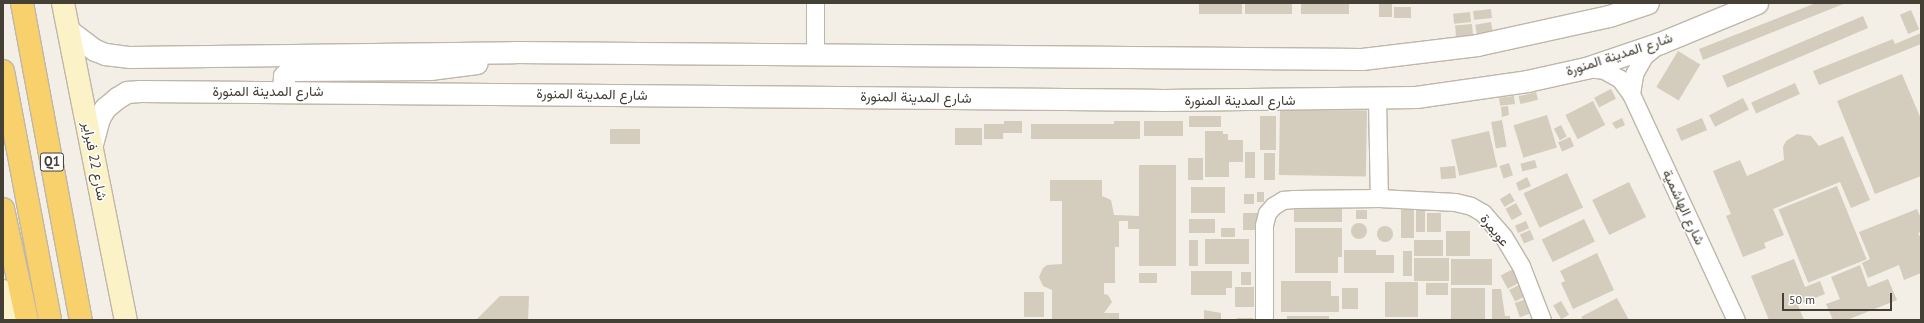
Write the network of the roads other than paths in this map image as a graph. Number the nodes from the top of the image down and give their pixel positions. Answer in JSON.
{"nodes":[{"id":1,"x":22,"y":3,"type":"edge"},
{"id":2,"x":63,"y":3,"type":"edge"},
{"id":3,"x":815,"y":3,"type":"edge"},
{"id":4,"x":1757,"y":3,"type":"edge"},
{"id":5,"x":1642,"y":4,"type":"edge"},
{"id":6,"x":68,"y":30,"type":"junction"},
{"id":7,"x":1660,"y":43,"type":"junction"},
{"id":8,"x":514,"y":52,"type":"junction"},
{"id":9,"x":815,"y":55,"type":"junction"},
{"id":10,"x":1586,"y":68,"type":"junction"},
{"id":11,"x":3,"y":71,"type":"edge"},
{"id":12,"x":283,"y":91,"type":"junction"},
{"id":13,"x":1631,"y":94,"type":"junction"},
{"id":14,"x":1377,"y":98,"type":"junction"},
{"id":15,"x":92,"y":144,"type":"junction"},
{"id":16,"x":1379,"y":198,"type":"junction"},
{"id":17,"x":3,"y":209,"type":"edge"},
{"id":18,"x":27,"y":320,"type":"edge"},
{"id":19,"x":50,"y":320,"type":"edge"},
{"id":20,"x":81,"y":320,"type":"edge"},
{"id":21,"x":126,"y":320,"type":"edge"},
{"id":22,"x":1264,"y":320,"type":"edge"},
{"id":23,"x":1542,"y":320,"type":"edge"},
{"id":24,"x":1736,"y":320,"type":"edge"}],
"edges":[{"from":1,"to":20,"type":"highway","number":"Q1"},
{"from":2,"to":6,"type":"main road","name":"شارع 22 فبراير"},
{"from":3,"to":9,"type":"street"},
{"from":4,"to":7,"type":"street","name":"شارع المدينة المنورة"},
{"from":5,"to":9,"type":"street"},
{"from":6,"to":8,"type":"street"},
{"from":6,"to":15,"type":"main road","name":"شارع 22 فبراير"},
{"from":7,"to":10,"type":"street","name":"شارع المدينة المنورة"},
{"from":7,"to":13,"type":"street"},
{"from":8,"to":9,"type":"street"},
{"from":8,"to":12,"type":"street"},
{"from":10,"to":13,"type":"street","name":"شارع الهاشمية"},
{"from":10,"to":14,"type":"street","name":"شارع المدينة المنورة"},
{"from":11,"to":19,"type":"highway","number":"Q1"},
{"from":12,"to":14,"type":"street","name":"شارع المدينة المنورة"},
{"from":12,"to":15,"type":"street","name":"شارع المدينة المنورة"},
{"from":13,"to":24,"type":"street","name":"شارع الهاشمية"},
{"from":14,"to":16,"type":"street"},
{"from":15,"to":21,"type":"main road","name":"شارع 22 فبراير"},
{"from":16,"to":22,"type":"street","name":"عويمرة"},
{"from":16,"to":23,"type":"street","name":"عويمرة"},
{"from":17,"to":18,"type":"highway"}]}
